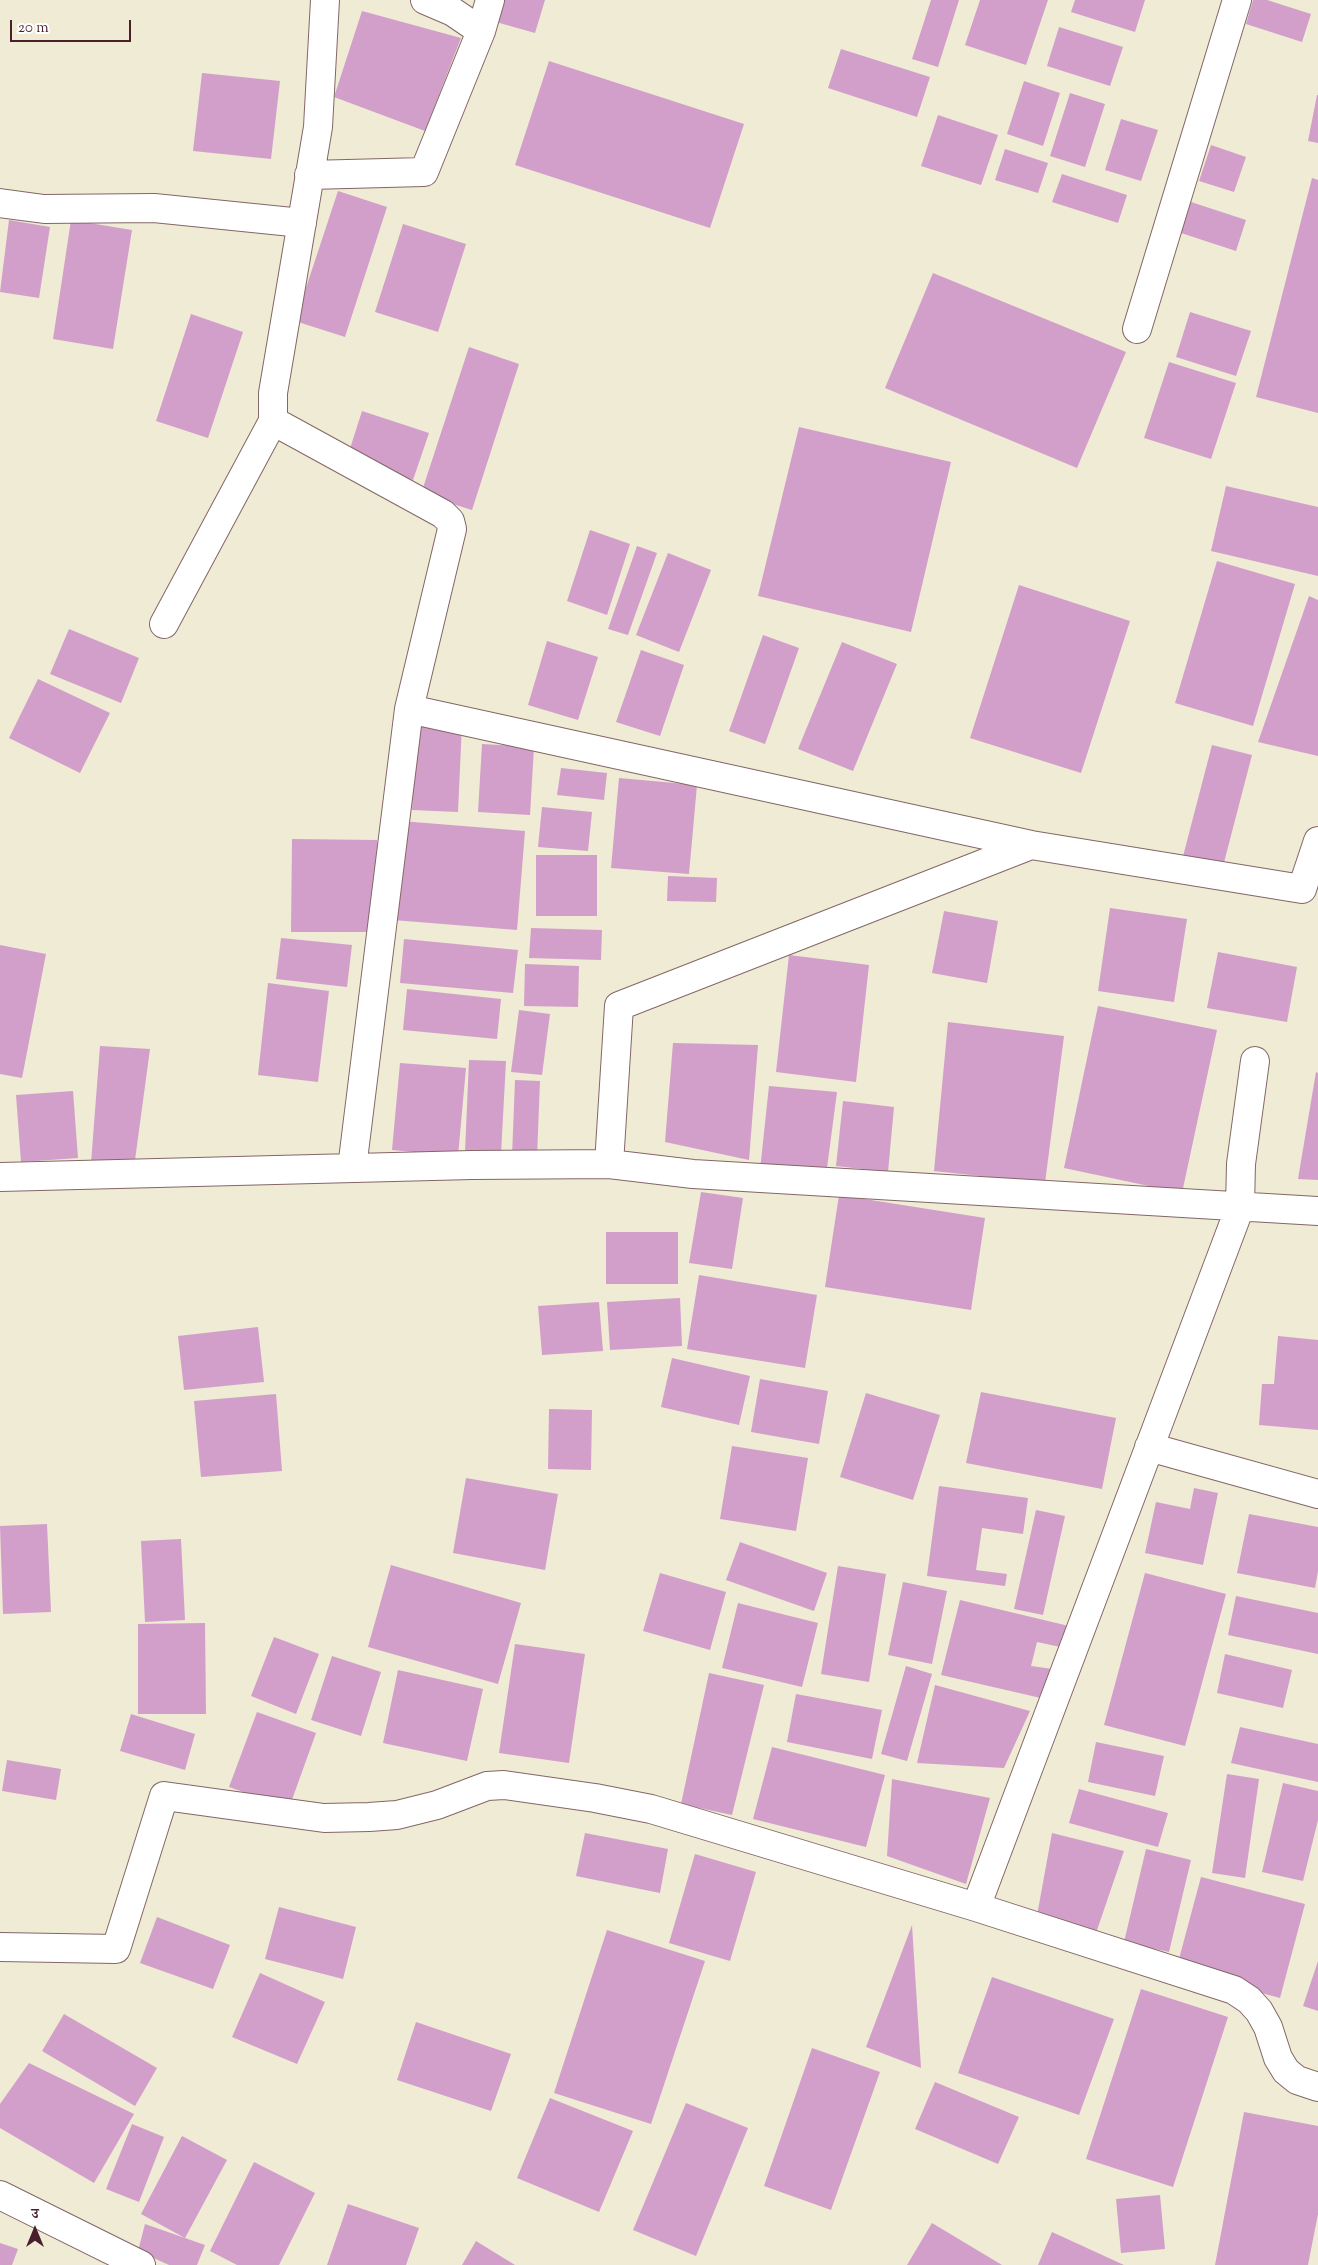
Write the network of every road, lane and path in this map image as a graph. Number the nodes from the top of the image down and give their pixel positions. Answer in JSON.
{"nodes":[{"id":1,"x":324,"y":0,"type":"edge"},
{"id":2,"x":425,"y":0,"type":"edge"},
{"id":3,"x":490,"y":0,"type":"edge"},
{"id":4,"x":1237,"y":0,"type":"edge"},
{"id":5,"x":481,"y":31,"type":"junction"},
{"id":6,"x":310,"y":175,"type":"junction"},
{"id":7,"x":0,"y":203,"type":"edge"},
{"id":8,"x":302,"y":223,"type":"junction"},
{"id":9,"x":1138,"y":329,"type":"dead end"},
{"id":10,"x":273,"y":421,"type":"junction"},
{"id":11,"x":164,"y":624,"type":"dead end"},
{"id":12,"x":409,"y":709,"type":"junction"},
{"id":13,"x":1318,"y":841,"type":"edge"},
{"id":14,"x":1031,"y":845,"type":"junction"},
{"id":15,"x":1255,"y":1061,"type":"dead end"},
{"id":16,"x":609,"y":1164,"type":"junction"},
{"id":17,"x":352,"y":1168,"type":"junction"},
{"id":18,"x":0,"y":1177,"type":"edge"},
{"id":19,"x":1240,"y":1207,"type":"junction"},
{"id":20,"x":1318,"y":1211,"type":"edge"},
{"id":21,"x":1149,"y":1447,"type":"junction"},
{"id":22,"x":1318,"y":1494,"type":"edge"},
{"id":23,"x":976,"y":1907,"type":"junction"},
{"id":24,"x":0,"y":1947,"type":"edge"},
{"id":25,"x":1318,"y":2087,"type":"edge"},
{"id":26,"x":0,"y":2195,"type":"edge"},
{"id":27,"x":141,"y":2265,"type":"edge"}],
"edges":[{"from":1,"to":6,"type":"street"},
{"from":2,"to":5,"type":"street"},
{"from":3,"to":5,"type":"street"},
{"from":4,"to":9,"type":"street"},
{"from":5,"to":6,"type":"street"},
{"from":6,"to":8,"type":"street"},
{"from":7,"to":8,"type":"street"},
{"from":8,"to":10,"type":"street"},
{"from":10,"to":11,"type":"street"},
{"from":10,"to":12,"type":"street"},
{"from":12,"to":14,"type":"street"},
{"from":12,"to":17,"type":"street"},
{"from":13,"to":14,"type":"street"},
{"from":14,"to":16,"type":"street"},
{"from":15,"to":19,"type":"street"},
{"from":16,"to":17,"type":"street"},
{"from":16,"to":19,"type":"street"},
{"from":17,"to":18,"type":"street"},
{"from":19,"to":20,"type":"street"},
{"from":19,"to":21,"type":"street"},
{"from":21,"to":22,"type":"street"},
{"from":21,"to":23,"type":"street"},
{"from":23,"to":24,"type":"street"},
{"from":23,"to":25,"type":"street"},
{"from":26,"to":27,"type":"street"}]}
